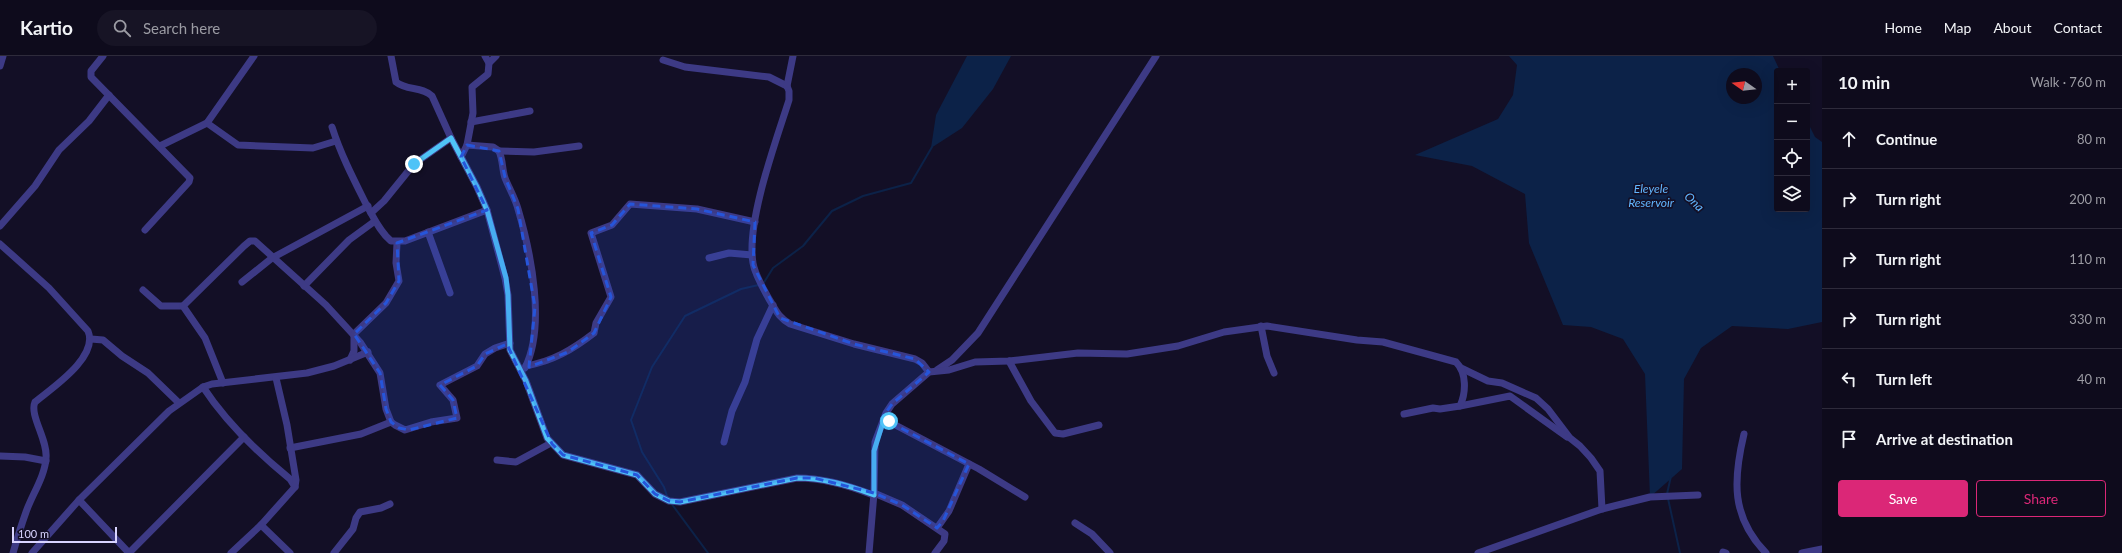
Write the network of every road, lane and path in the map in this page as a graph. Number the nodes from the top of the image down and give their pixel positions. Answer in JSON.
{"nodes":[{"id":1,"x":3,"y":56,"type":"edge"},
{"id":2,"x":102,"y":56,"type":"edge"},
{"id":3,"x":254,"y":56,"type":"edge"},
{"id":4,"x":392,"y":56,"type":"edge"},
{"id":5,"x":485,"y":56,"type":"edge"},
{"id":6,"x":496,"y":56,"type":"edge"},
{"id":7,"x":793,"y":56,"type":"edge"},
{"id":8,"x":1156,"y":56,"type":"edge"},
{"id":9,"x":663,"y":60,"type":"dead end"},
{"id":10,"x":489,"y":63,"type":"junction"},
{"id":11,"x":0,"y":66,"type":"edge"},
{"id":12,"x":787,"y":86,"type":"junction"},
{"id":13,"x":109,"y":95,"type":"junction"},
{"id":14,"x":530,"y":111,"type":"dead end"},
{"id":15,"x":471,"y":122,"type":"junction"},
{"id":16,"x":207,"y":124,"type":"junction"},
{"id":17,"x":332,"y":127,"type":"dead end"},
{"id":18,"x":451,"y":138,"type":"junction"},
{"id":19,"x":336,"y":141,"type":"junction"},
{"id":20,"x":467,"y":145,"type":"junction"},
{"id":21,"x":160,"y":146,"type":"junction"},
{"id":22,"x":579,"y":146,"type":"dead end"},
{"id":23,"x":499,"y":151,"type":"junction"},
{"id":24,"x":461,"y":157,"type":"junction"},
{"id":25,"x":369,"y":210,"type":"junction"},
{"id":26,"x":487,"y":210,"type":"junction"},
{"id":27,"x":375,"y":221,"type":"junction"},
{"id":28,"x":755,"y":222,"type":"junction"},
{"id":29,"x":0,"y":226,"type":"edge"},
{"id":30,"x":144,"y":230,"type":"dead end"},
{"id":31,"x":428,"y":232,"type":"junction"},
{"id":32,"x":397,"y":243,"type":"junction"},
{"id":33,"x":0,"y":244,"type":"edge"},
{"id":34,"x":752,"y":255,"type":"junction"},
{"id":35,"x":272,"y":258,"type":"junction"},
{"id":36,"x":709,"y":258,"type":"dead end"},
{"id":37,"x":242,"y":282,"type":"dead end"},
{"id":38,"x":304,"y":286,"type":"junction"},
{"id":39,"x":143,"y":290,"type":"dead end"},
{"id":40,"x":450,"y":293,"type":"dead end"},
{"id":41,"x":773,"y":305,"type":"junction"},
{"id":42,"x":183,"y":306,"type":"junction"},
{"id":43,"x":1260,"y":326,"type":"junction"},
{"id":44,"x":354,"y":334,"type":"junction"},
{"id":45,"x":90,"y":340,"type":"junction"},
{"id":46,"x":510,"y":343,"type":"junction"},
{"id":47,"x":368,"y":352,"type":"junction"},
{"id":48,"x":350,"y":360,"type":"junction"},
{"id":49,"x":1009,"y":361,"type":"junction"},
{"id":50,"x":526,"y":366,"type":"junction"},
{"id":51,"x":1461,"y":368,"type":"junction"},
{"id":52,"x":932,"y":372,"type":"junction"},
{"id":53,"x":522,"y":373,"type":"junction"},
{"id":54,"x":1274,"y":373,"type":"dead end"},
{"id":55,"x":276,"y":378,"type":"junction"},
{"id":56,"x":223,"y":383,"type":"junction"},
{"id":57,"x":203,"y":387,"type":"junction"},
{"id":58,"x":179,"y":403,"type":"junction"},
{"id":59,"x":1460,"y":406,"type":"junction"},
{"id":60,"x":1404,"y":414,"type":"dead end"},
{"id":61,"x":884,"y":419,"type":"junction"},
{"id":62,"x":391,"y":422,"type":"junction"},
{"id":63,"x":1099,"y":425,"type":"dead end"},
{"id":64,"x":1744,"y":434,"type":"dead end"},
{"id":65,"x":244,"y":438,"type":"junction"},
{"id":66,"x":1570,"y":438,"type":"junction"},
{"id":67,"x":724,"y":442,"type":"dead end"},
{"id":68,"x":551,"y":443,"type":"junction"},
{"id":69,"x":290,"y":448,"type":"junction"},
{"id":70,"x":0,"y":456,"type":"edge"},
{"id":71,"x":497,"y":460,"type":"dead end"},
{"id":72,"x":46,"y":461,"type":"junction"},
{"id":73,"x":969,"y":464,"type":"junction"},
{"id":74,"x":295,"y":487,"type":"junction"},
{"id":75,"x":874,"y":494,"type":"junction"},
{"id":76,"x":1698,"y":495,"type":"dead end"},
{"id":77,"x":1024,"y":497,"type":"dead end"},
{"id":78,"x":79,"y":500,"type":"junction"},
{"id":79,"x":390,"y":504,"type":"dead end"},
{"id":80,"x":1602,"y":509,"type":"junction"},
{"id":81,"x":1075,"y":523,"type":"dead end"},
{"id":82,"x":261,"y":525,"type":"junction"},
{"id":83,"x":937,"y":528,"type":"junction"},
{"id":84,"x":1822,"y":549,"type":"edge"},
{"id":85,"x":13,"y":553,"type":"edge"},
{"id":86,"x":32,"y":553,"type":"edge"},
{"id":87,"x":129,"y":553,"type":"edge"},
{"id":88,"x":231,"y":553,"type":"edge"},
{"id":89,"x":290,"y":553,"type":"edge"},
{"id":90,"x":334,"y":553,"type":"edge"},
{"id":91,"x":869,"y":553,"type":"edge"},
{"id":92,"x":935,"y":553,"type":"edge"},
{"id":93,"x":1110,"y":553,"type":"edge"},
{"id":94,"x":1478,"y":553,"type":"edge"},
{"id":95,"x":1766,"y":553,"type":"edge"},
{"id":96,"x":1802,"y":553,"type":"edge"}],
"edges":[{"from":1,"to":11,"type":"street"},
{"from":2,"to":13,"type":"street"},
{"from":3,"to":16,"type":"street"},
{"from":4,"to":18,"type":"street"},
{"from":5,"to":10,"type":"street"},
{"from":6,"to":10,"type":"street"},
{"from":7,"to":12,"type":"street"},
{"from":8,"to":52,"type":"street"},
{"from":9,"to":12,"type":"street"},
{"from":10,"to":15,"type":"street"},
{"from":12,"to":28,"type":"street"},
{"from":13,"to":21,"type":"street"},
{"from":13,"to":29,"type":"street"},
{"from":14,"to":15,"type":"street"},
{"from":15,"to":20,"type":"street"},
{"from":16,"to":19,"type":"street"},
{"from":16,"to":21,"type":"street"},
{"from":17,"to":19,"type":"street"},
{"from":18,"to":24,"type":"street"},
{"from":18,"to":25,"type":"street"},
{"from":19,"to":25,"type":"street"},
{"from":20,"to":23,"type":"street"},
{"from":20,"to":24,"type":"street"},
{"from":21,"to":30,"type":"street"},
{"from":22,"to":23,"type":"street"},
{"from":23,"to":50,"type":"street"},
{"from":24,"to":26,"type":"street"},
{"from":25,"to":27,"type":"street"},
{"from":25,"to":35,"type":"street"},
{"from":26,"to":31,"type":"street"},
{"from":26,"to":46,"type":"street"},
{"from":27,"to":32,"type":"street"},
{"from":27,"to":38,"type":"street"},
{"from":28,"to":34,"type":"street"},
{"from":28,"to":50,"type":"street"},
{"from":31,"to":32,"type":"street"},
{"from":31,"to":40,"type":"street"},
{"from":32,"to":44,"type":"street"},
{"from":33,"to":45,"type":"street"},
{"from":34,"to":36,"type":"street"},
{"from":34,"to":41,"type":"street"},
{"from":35,"to":37,"type":"street"},
{"from":35,"to":38,"type":"street"},
{"from":35,"to":42,"type":"street"},
{"from":38,"to":44,"type":"street"},
{"from":39,"to":42,"type":"street"},
{"from":41,"to":52,"type":"street"},
{"from":41,"to":67,"type":"street"},
{"from":42,"to":56,"type":"street"},
{"from":43,"to":49,"type":"street"},
{"from":43,"to":51,"type":"street"},
{"from":43,"to":54,"type":"street"},
{"from":44,"to":47,"type":"street"},
{"from":44,"to":48,"type":"street"},
{"from":45,"to":58,"type":"street"},
{"from":45,"to":72,"type":"street"},
{"from":46,"to":53,"type":"street"},
{"from":46,"to":62,"type":"street"},
{"from":47,"to":48,"type":"street"},
{"from":47,"to":62,"type":"street"},
{"from":48,"to":55,"type":"street"},
{"from":49,"to":52,"type":"street"},
{"from":49,"to":63,"type":"street"},
{"from":50,"to":53,"type":"street"},
{"from":51,"to":59,"type":"street"},
{"from":51,"to":66,"type":"street"},
{"from":52,"to":61,"type":"street"},
{"from":53,"to":68,"type":"street"},
{"from":55,"to":56,"type":"street"},
{"from":55,"to":69,"type":"street"},
{"from":56,"to":57,"type":"street"},
{"from":57,"to":58,"type":"street"},
{"from":57,"to":65,"type":"street"},
{"from":58,"to":78,"type":"street"},
{"from":59,"to":60,"type":"street"},
{"from":59,"to":66,"type":"street"},
{"from":61,"to":73,"type":"street"},
{"from":61,"to":75,"type":"street"},
{"from":62,"to":69,"type":"street"},
{"from":64,"to":95,"type":"street"},
{"from":65,"to":74,"type":"street"},
{"from":65,"to":87,"type":"street"},
{"from":66,"to":80,"type":"street"},
{"from":68,"to":71,"type":"street"},
{"from":68,"to":75,"type":"street"},
{"from":69,"to":74,"type":"street"},
{"from":70,"to":72,"type":"street"},
{"from":72,"to":85,"type":"street"},
{"from":73,"to":77,"type":"street"},
{"from":73,"to":83,"type":"street"},
{"from":74,"to":82,"type":"street"},
{"from":75,"to":83,"type":"street"},
{"from":75,"to":91,"type":"street"},
{"from":76,"to":80,"type":"street"},
{"from":78,"to":86,"type":"street"},
{"from":78,"to":87,"type":"street"},
{"from":79,"to":90,"type":"street"},
{"from":80,"to":94,"type":"street"},
{"from":81,"to":93,"type":"street"},
{"from":82,"to":88,"type":"street"},
{"from":82,"to":89,"type":"street"},
{"from":83,"to":92,"type":"street"},
{"from":84,"to":96,"type":"street"}]}
